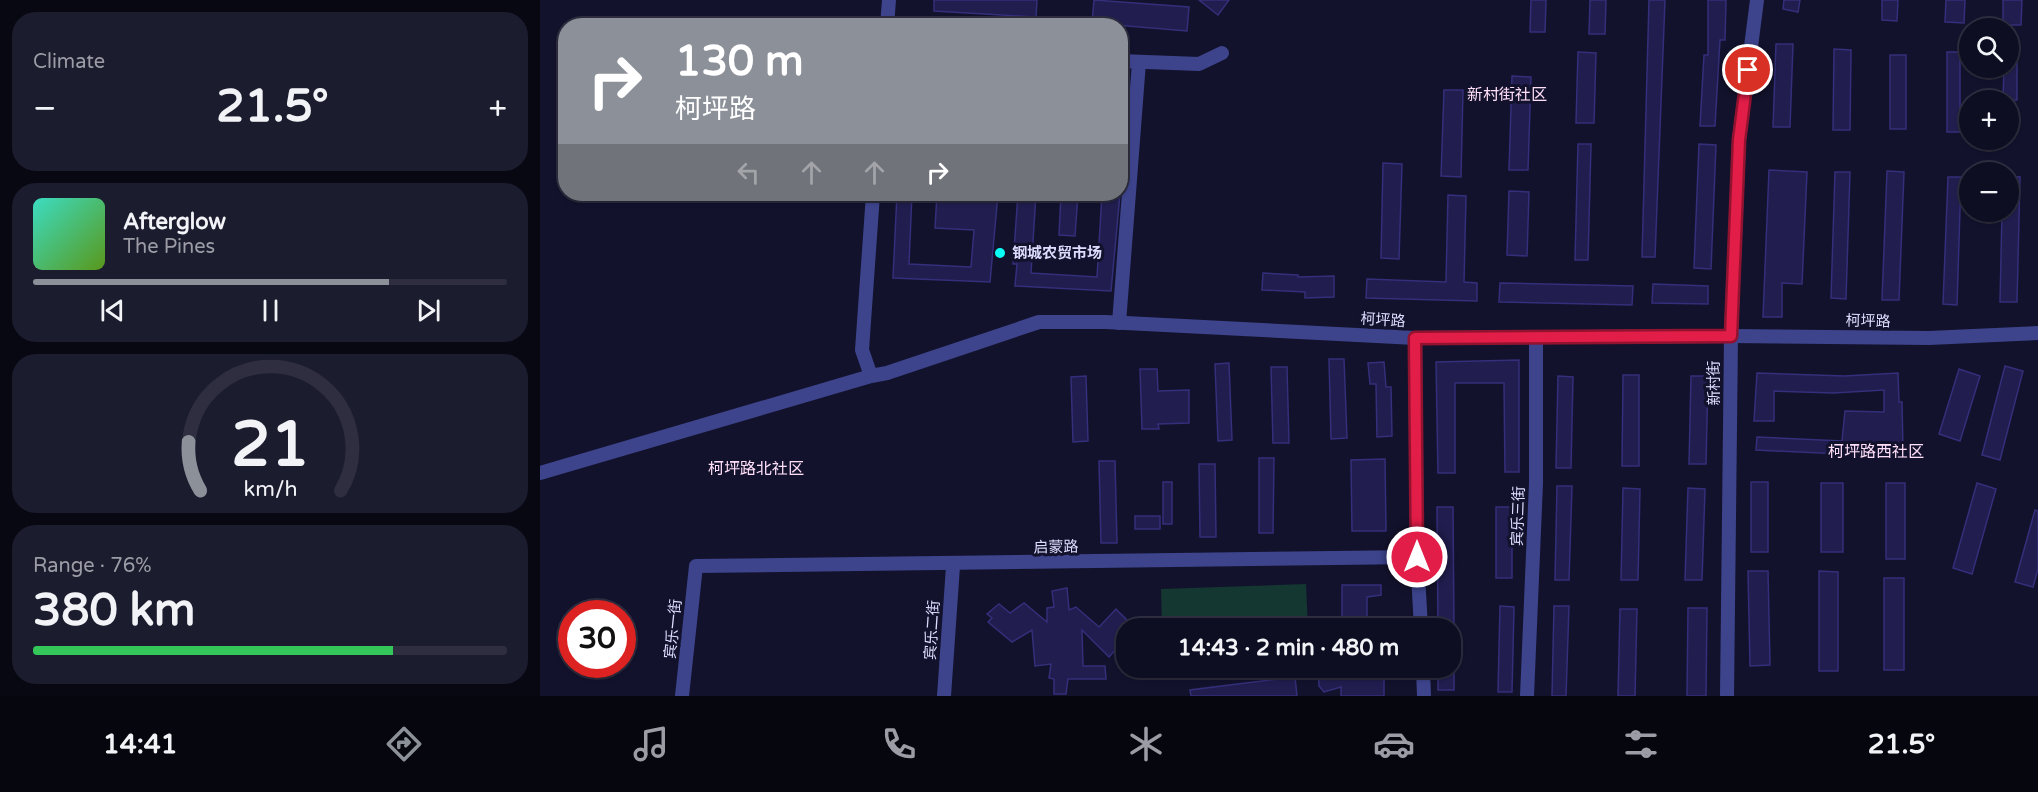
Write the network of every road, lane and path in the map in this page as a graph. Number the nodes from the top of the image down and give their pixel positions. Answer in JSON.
{"nodes":[{"id":1,"x":889,"y":0,"type":"edge"},
{"id":2,"x":1757,"y":0,"type":"edge"},
{"id":3,"x":888,"y":18,"type":"edge"},
{"id":4,"x":1221,"y":53,"type":"dead end"},
{"id":5,"x":1128,"y":61,"type":"edge"},
{"id":6,"x":1139,"y":62,"type":"junction"},
{"id":7,"x":873,"y":201,"type":"edge"},
{"id":8,"x":1119,"y":323,"type":"junction"},
{"id":9,"x":2038,"y":333,"type":"edge"},
{"id":10,"x":1731,"y":336,"type":"junction"},
{"id":11,"x":1536,"y":337,"type":"junction"},
{"id":12,"x":1415,"y":338,"type":"junction"},
{"id":13,"x":870,"y":376,"type":"junction"},
{"id":14,"x":540,"y":472,"type":"edge"},
{"id":15,"x":1417,"y":557,"type":"junction"},
{"id":16,"x":696,"y":566,"type":"joint"},
{"id":17,"x":953,"y":566,"type":"junction"},
{"id":18,"x":1420,"y":618,"type":"edge"},
{"id":19,"x":1423,"y":678,"type":"edge"},
{"id":20,"x":682,"y":696,"type":"edge"},
{"id":21,"x":944,"y":696,"type":"edge"},
{"id":22,"x":1424,"y":696,"type":"edge"},
{"id":23,"x":1527,"y":696,"type":"edge"},
{"id":24,"x":1727,"y":696,"type":"edge"}],
"edges":[{"from":1,"to":3,"type":"street"},
{"from":2,"to":10,"type":"street","name":"新村街"},
{"from":4,"to":6,"type":"street"},
{"from":5,"to":6,"type":"street"},
{"from":6,"to":8,"type":"street"},
{"from":7,"to":13,"type":"street"},
{"from":8,"to":12,"type":"street","name":"柯坪路"},
{"from":8,"to":13,"type":"street","name":"柯坪路"},
{"from":9,"to":10,"type":"street","name":"柯坪路"},
{"from":10,"to":11,"type":"street","name":"柯坪路"},
{"from":10,"to":24,"type":"street","name":"新村街"},
{"from":11,"to":12,"type":"street","name":"柯坪路"},
{"from":11,"to":23,"type":"street","name":"宾乐三街"},
{"from":12,"to":15,"type":"street"},
{"from":13,"to":14,"type":"street","name":"柯坪路"},
{"from":15,"to":17,"type":"street","name":"启蒙路"},
{"from":15,"to":18,"type":"street"},
{"from":16,"to":17,"type":"street","name":"启蒙路"},
{"from":16,"to":20,"type":"street","name":"宾乐一街"},
{"from":17,"to":21,"type":"street","name":"宾乐二街"},
{"from":19,"to":22,"type":"street"}]}
